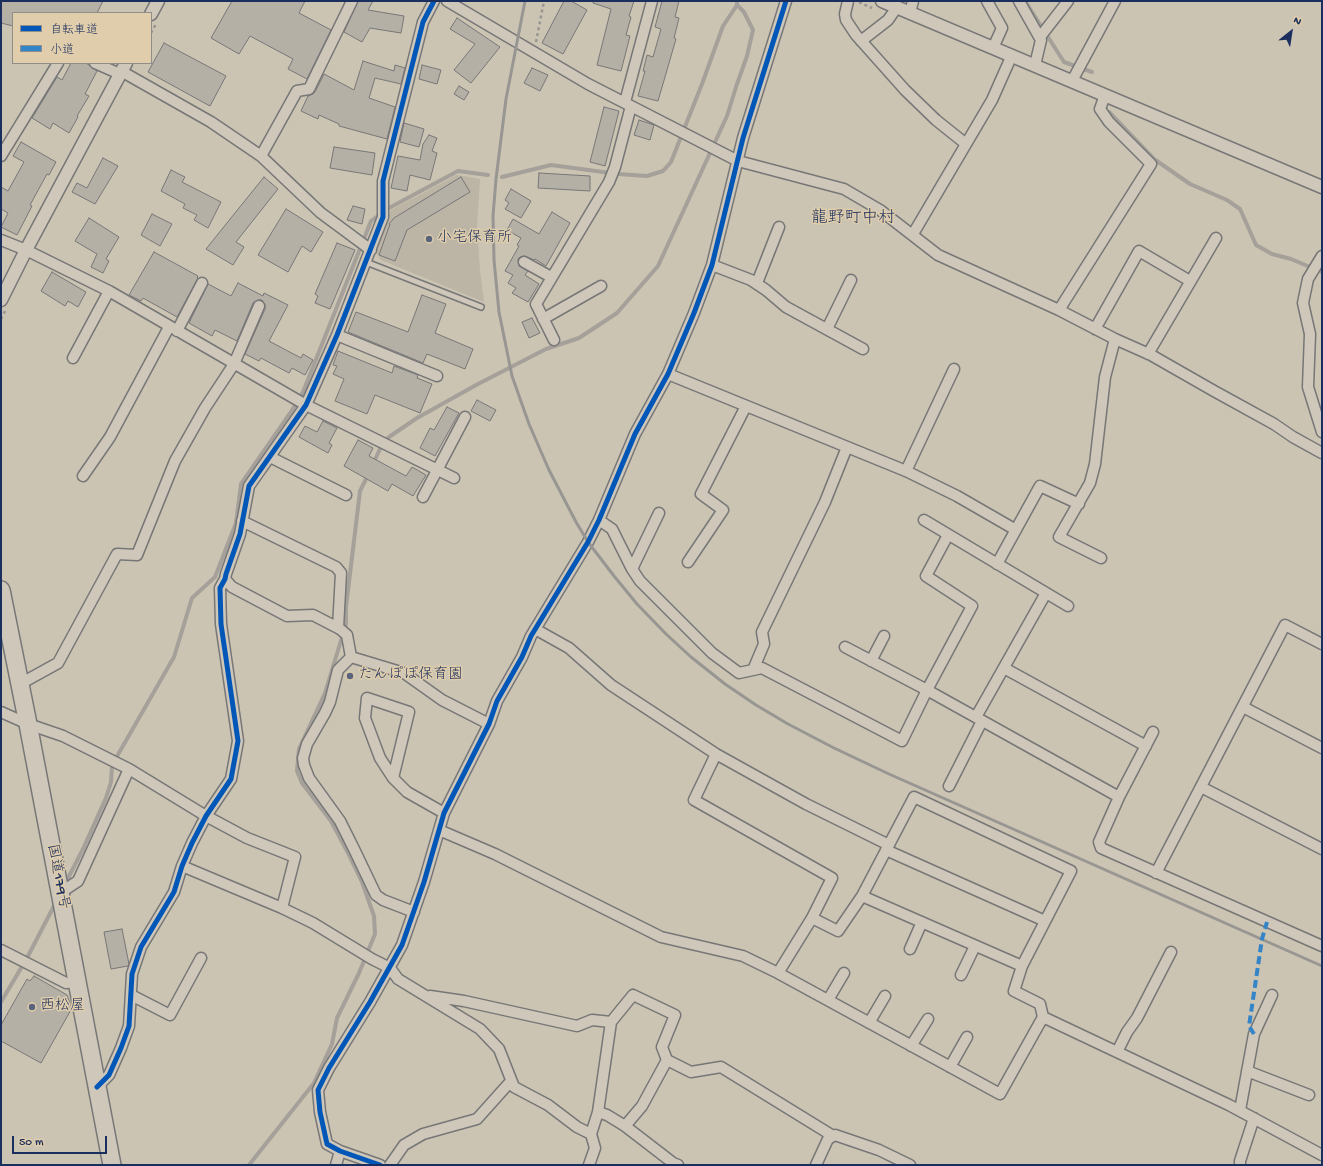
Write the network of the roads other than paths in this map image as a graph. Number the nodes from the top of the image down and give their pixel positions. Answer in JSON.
{"nodes":[{"id":1,"x":158,"y":1,"type":"edge"},
{"id":2,"x":352,"y":1,"type":"edge"},
{"id":3,"x":434,"y":1,"type":"edge"},
{"id":4,"x":447,"y":1,"type":"edge"},
{"id":5,"x":652,"y":1,"type":"edge"},
{"id":6,"x":786,"y":1,"type":"edge"},
{"id":7,"x":848,"y":1,"type":"edge"},
{"id":8,"x":882,"y":1,"type":"edge"},
{"id":9,"x":987,"y":1,"type":"edge"},
{"id":10,"x":1019,"y":1,"type":"edge"},
{"id":11,"x":1068,"y":1,"type":"edge"},
{"id":12,"x":1115,"y":1,"type":"edge"},
{"id":13,"x":897,"y":7,"type":"junction"},
{"id":14,"x":911,"y":7,"type":"edge"},
{"id":15,"x":152,"y":12,"type":"edge"},
{"id":16,"x":1040,"y":37,"type":"junction"},
{"id":17,"x":861,"y":41,"type":"junction"},
{"id":18,"x":993,"y":48,"type":"junction"},
{"id":19,"x":1012,"y":55,"type":"junction"},
{"id":20,"x":57,"y":64,"type":"edge"},
{"id":21,"x":100,"y":64,"type":"edge"},
{"id":22,"x":1035,"y":65,"type":"junction"},
{"id":23,"x":122,"y":69,"type":"edge"},
{"id":24,"x":1072,"y":81,"type":"junction"},
{"id":25,"x":1105,"y":95,"type":"junction"},
{"id":26,"x":628,"y":104,"type":"junction"},
{"id":27,"x":966,"y":144,"type":"junction"},
{"id":28,"x":1,"y":156,"type":"edge"},
{"id":29,"x":261,"y":156,"type":"junction"},
{"id":30,"x":738,"y":162,"type":"junction"},
{"id":31,"x":1322,"y":188,"type":"edge"},
{"id":32,"x":779,"y":227,"type":"dead end"},
{"id":33,"x":913,"y":234,"type":"junction"},
{"id":34,"x":1216,"y":238,"type":"dead end"},
{"id":35,"x":1,"y":240,"type":"edge"},
{"id":36,"x":26,"y":250,"type":"junction"},
{"id":37,"x":371,"y":250,"type":"junction"},
{"id":38,"x":1320,"y":260,"type":"edge"},
{"id":39,"x":366,"y":262,"type":"junction"},
{"id":40,"x":524,"y":262,"type":"dead end"},
{"id":41,"x":712,"y":265,"type":"junction"},
{"id":42,"x":551,"y":278,"type":"junction"},
{"id":43,"x":851,"y":280,"type":"dead end"},
{"id":44,"x":1190,"y":281,"type":"junction"},
{"id":45,"x":202,"y":283,"type":"dead end"},
{"id":46,"x":757,"y":284,"type":"junction"},
{"id":47,"x":601,"y":286,"type":"dead end"},
{"id":48,"x":109,"y":291,"type":"junction"},
{"id":49,"x":1,"y":300,"type":"edge"},
{"id":50,"x":259,"y":306,"type":"dead end"},
{"id":51,"x":481,"y":307,"type":"dead end"},
{"id":52,"x":1059,"y":310,"type":"junction"},
{"id":53,"x":543,"y":319,"type":"junction"},
{"id":54,"x":173,"y":329,"type":"junction"},
{"id":55,"x":827,"y":329,"type":"junction"},
{"id":56,"x":1095,"y":329,"type":"junction"},
{"id":57,"x":337,"y":335,"type":"junction"},
{"id":58,"x":1115,"y":339,"type":"junction"},
{"id":59,"x":554,"y":340,"type":"dead end"},
{"id":60,"x":863,"y":349,"type":"dead end"},
{"id":61,"x":1148,"y":354,"type":"junction"},
{"id":62,"x":73,"y":358,"type":"dead end"},
{"id":63,"x":234,"y":364,"type":"junction"},
{"id":64,"x":954,"y":369,"type":"dead end"},
{"id":65,"x":668,"y":374,"type":"junction"},
{"id":66,"x":437,"y":376,"type":"dead end"},
{"id":67,"x":306,"y":405,"type":"junction"},
{"id":68,"x":746,"y":406,"type":"junction"},
{"id":69,"x":465,"y":417,"type":"dead end"},
{"id":70,"x":1322,"y":432,"type":"edge"},
{"id":71,"x":847,"y":447,"type":"junction"},
{"id":72,"x":1322,"y":453,"type":"edge"},
{"id":73,"x":270,"y":457,"type":"junction"},
{"id":74,"x":436,"y":470,"type":"junction"},
{"id":75,"x":906,"y":471,"type":"junction"},
{"id":76,"x":83,"y":476,"type":"dead end"},
{"id":77,"x":454,"y":478,"type":"dead end"},
{"id":78,"x":346,"y":495,"type":"dead end"},
{"id":79,"x":423,"y":497,"type":"dead end"},
{"id":80,"x":1079,"y":504,"type":"junction"},
{"id":81,"x":659,"y":513,"type":"dead end"},
{"id":82,"x":599,"y":520,"type":"junction"},
{"id":83,"x":924,"y":520,"type":"dead end"},
{"id":84,"x":242,"y":522,"type":"junction"},
{"id":85,"x":1016,"y":530,"type":"junction"},
{"id":86,"x":948,"y":535,"type":"junction"},
{"id":87,"x":1101,"y":558,"type":"dead end"},
{"id":88,"x":688,"y":562,"type":"dead end"},
{"id":89,"x":997,"y":564,"type":"junction"},
{"id":90,"x":632,"y":569,"type":"junction"},
{"id":91,"x":225,"y":579,"type":"junction"},
{"id":92,"x":1,"y":590,"type":"edge"},
{"id":93,"x":1046,"y":593,"type":"junction"},
{"id":94,"x":1068,"y":606,"type":"dead end"},
{"id":95,"x":338,"y":628,"type":"junction"},
{"id":96,"x":535,"y":629,"type":"junction"},
{"id":97,"x":884,"y":636,"type":"dead end"},
{"id":98,"x":1322,"y":644,"type":"edge"},
{"id":99,"x":845,"y":647,"type":"dead end"},
{"id":100,"x":351,"y":657,"type":"junction"},
{"id":101,"x":872,"y":661,"type":"junction"},
{"id":102,"x":1004,"y":668,"type":"junction"},
{"id":103,"x":753,"y":670,"type":"junction"},
{"id":104,"x":20,"y":684,"type":"junction"},
{"id":105,"x":927,"y":690,"type":"junction"},
{"id":106,"x":1242,"y":707,"type":"junction"},
{"id":107,"x":1,"y":712,"type":"edge"},
{"id":108,"x":979,"y":719,"type":"junction"},
{"id":109,"x":28,"y":724,"type":"junction"},
{"id":110,"x":489,"y":724,"type":"junction"},
{"id":111,"x":1153,"y":732,"type":"dead end"},
{"id":112,"x":1146,"y":746,"type":"junction"},
{"id":113,"x":1322,"y":748,"type":"edge"},
{"id":114,"x":716,"y":754,"type":"junction"},
{"id":115,"x":129,"y":769,"type":"junction"},
{"id":116,"x":393,"y":778,"type":"junction"},
{"id":117,"x":949,"y":786,"type":"dead end"},
{"id":118,"x":1201,"y":787,"type":"junction"},
{"id":119,"x":1119,"y":797,"type":"junction"},
{"id":120,"x":444,"y":813,"type":"junction"},
{"id":121,"x":206,"y":816,"type":"junction"},
{"id":122,"x":439,"y":830,"type":"junction"},
{"id":123,"x":888,"y":847,"type":"junction"},
{"id":124,"x":1322,"y":849,"type":"edge"},
{"id":125,"x":182,"y":866,"type":"junction"},
{"id":126,"x":1156,"y":873,"type":"junction"},
{"id":127,"x":60,"y":893,"type":"junction"},
{"id":128,"x":862,"y":896,"type":"junction"},
{"id":129,"x":282,"y":908,"type":"junction"},
{"id":130,"x":414,"y":912,"type":"junction"},
{"id":131,"x":812,"y":918,"type":"junction"},
{"id":132,"x":1045,"y":921,"type":"junction"},
{"id":133,"x":922,"y":922,"type":"junction"},
{"id":134,"x":975,"y":946,"type":"junction"},
{"id":135,"x":1322,"y":946,"type":"edge"},
{"id":136,"x":910,"y":949,"type":"dead end"},
{"id":137,"x":1,"y":950,"type":"edge"},
{"id":138,"x":1171,"y":952,"type":"dead end"},
{"id":139,"x":201,"y":958,"type":"dead end"},
{"id":140,"x":1022,"y":966,"type":"junction"},
{"id":141,"x":390,"y":968,"type":"junction"},
{"id":142,"x":778,"y":973,"type":"junction"},
{"id":143,"x":844,"y":973,"type":"dead end"},
{"id":144,"x":961,"y":975,"type":"dead end"},
{"id":145,"x":77,"y":982,"type":"junction"},
{"id":146,"x":131,"y":995,"type":"junction"},
{"id":147,"x":424,"y":995,"type":"junction"},
{"id":148,"x":1272,"y":995,"type":"dead end"},
{"id":149,"x":885,"y":996,"type":"dead end"},
{"id":150,"x":828,"y":1000,"type":"junction"},
{"id":151,"x":1043,"y":1017,"type":"junction"},
{"id":152,"x":928,"y":1019,"type":"dead end"},
{"id":153,"x":611,"y":1022,"type":"junction"},
{"id":154,"x":869,"y":1023,"type":"junction"},
{"id":155,"x":967,"y":1037,"type":"dead end"},
{"id":156,"x":911,"y":1046,"type":"junction"},
{"id":157,"x":1117,"y":1052,"type":"junction"},
{"id":158,"x":667,"y":1060,"type":"junction"},
{"id":159,"x":950,"y":1067,"type":"junction"},
{"id":160,"x":1247,"y":1071,"type":"junction"},
{"id":161,"x":512,"y":1081,"type":"junction"},
{"id":162,"x":97,"y":1087,"type":"junction"},
{"id":163,"x":1309,"y":1095,"type":"dead end"},
{"id":164,"x":1240,"y":1110,"type":"junction"},
{"id":165,"x":598,"y":1112,"type":"junction"},
{"id":166,"x":1254,"y":1118,"type":"junction"},
{"id":167,"x":625,"y":1126,"type":"junction"},
{"id":168,"x":591,"y":1134,"type":"junction"},
{"id":169,"x":833,"y":1136,"type":"junction"},
{"id":170,"x":340,"y":1151,"type":"junction"},
{"id":171,"x":1322,"y":1155,"type":"edge"},
{"id":172,"x":112,"y":1165,"type":"edge"},
{"id":173,"x":336,"y":1165,"type":"edge"},
{"id":174,"x":380,"y":1165,"type":"edge"},
{"id":175,"x":390,"y":1165,"type":"edge"},
{"id":176,"x":589,"y":1165,"type":"edge"},
{"id":177,"x":678,"y":1165,"type":"edge"},
{"id":178,"x":816,"y":1165,"type":"edge"},
{"id":179,"x":910,"y":1165,"type":"edge"},
{"id":180,"x":1240,"y":1165,"type":"edge"}],
"edges":[{"from":1,"to":15,"type":"street"},
{"from":2,"to":29,"type":"street"},
{"from":3,"to":37,"type":"street"},
{"from":4,"to":26,"type":"street"},
{"from":5,"to":26,"type":"street"},
{"from":6,"to":30,"type":"street"},
{"from":7,"to":17,"type":"street"},
{"from":8,"to":13,"type":"street"},
{"from":9,"to":18,"type":"street"},
{"from":10,"to":16,"type":"street"},
{"from":11,"to":16,"type":"street"},
{"from":12,"to":24,"type":"street"},
{"from":13,"to":14,"type":"street"},
{"from":13,"to":17,"type":"street"},
{"from":14,"to":18,"type":"street"},
{"from":16,"to":22,"type":"street"},
{"from":17,"to":27,"type":"street"},
{"from":18,"to":19,"type":"street"},
{"from":19,"to":22,"type":"street"},
{"from":19,"to":27,"type":"street"},
{"from":20,"to":28,"type":"street"},
{"from":21,"to":23,"type":"street"},
{"from":22,"to":24,"type":"street"},
{"from":23,"to":29,"type":"street"},
{"from":23,"to":36,"type":"street"},
{"from":24,"to":25,"type":"street"},
{"from":25,"to":31,"type":"street"},
{"from":25,"to":52,"type":"street"},
{"from":26,"to":30,"type":"street"},
{"from":26,"to":42,"type":"street"},
{"from":27,"to":33,"type":"street"},
{"from":29,"to":37,"type":"street"},
{"from":30,"to":33,"type":"street"},
{"from":30,"to":41,"type":"street"},
{"from":32,"to":46,"type":"street"},
{"from":33,"to":52,"type":"street"},
{"from":34,"to":44,"type":"street"},
{"from":35,"to":36,"type":"street"},
{"from":36,"to":48,"type":"street"},
{"from":36,"to":49,"type":"street"},
{"from":37,"to":39,"type":"street"},
{"from":38,"to":70,"type":"street"},
{"from":39,"to":51,"type":"lane"},
{"from":39,"to":57,"type":"street"},
{"from":40,"to":42,"type":"street"},
{"from":41,"to":46,"type":"street"},
{"from":41,"to":65,"type":"street"},
{"from":42,"to":53,"type":"street"},
{"from":43,"to":55,"type":"street"},
{"from":44,"to":56,"type":"street"},
{"from":44,"to":61,"type":"street"},
{"from":45,"to":54,"type":"street"},
{"from":46,"to":55,"type":"street"},
{"from":47,"to":53,"type":"street"},
{"from":48,"to":54,"type":"street"},
{"from":48,"to":62,"type":"street"},
{"from":50,"to":63,"type":"street"},
{"from":52,"to":56,"type":"street"},
{"from":53,"to":59,"type":"street"},
{"from":54,"to":63,"type":"street"},
{"from":54,"to":76,"type":"street"},
{"from":55,"to":60,"type":"street"},
{"from":56,"to":58,"type":"street"},
{"from":57,"to":66,"type":"street"},
{"from":57,"to":67,"type":"street"},
{"from":58,"to":61,"type":"street"},
{"from":58,"to":80,"type":"street"},
{"from":61,"to":72,"type":"street"},
{"from":63,"to":67,"type":"street"},
{"from":63,"to":104,"type":"street"},
{"from":64,"to":75,"type":"street"},
{"from":65,"to":68,"type":"street"},
{"from":65,"to":82,"type":"street"},
{"from":67,"to":73,"type":"street"},
{"from":67,"to":74,"type":"street"},
{"from":68,"to":71,"type":"street"},
{"from":68,"to":88,"type":"street"},
{"from":69,"to":74,"type":"street"},
{"from":71,"to":75,"type":"street"},
{"from":71,"to":103,"type":"street"},
{"from":73,"to":78,"type":"street"},
{"from":73,"to":84,"type":"street"},
{"from":74,"to":77,"type":"street"},
{"from":74,"to":79,"type":"street"},
{"from":75,"to":85,"type":"street"},
{"from":80,"to":85,"type":"street"},
{"from":80,"to":87,"type":"street"},
{"from":81,"to":90,"type":"street"},
{"from":82,"to":90,"type":"street"},
{"from":82,"to":96,"type":"street"},
{"from":83,"to":86,"type":"street"},
{"from":84,"to":91,"type":"street"},
{"from":84,"to":95,"type":"street"},
{"from":85,"to":89,"type":"street"},
{"from":86,"to":89,"type":"street"},
{"from":86,"to":105,"type":"street"},
{"from":89,"to":93,"type":"street"},
{"from":90,"to":103,"type":"street"},
{"from":91,"to":95,"type":"street"},
{"from":91,"to":121,"type":"street"},
{"from":92,"to":104,"type":"highway","name":"国道179号"},
{"from":93,"to":94,"type":"street"},
{"from":93,"to":102,"type":"street"},
{"from":95,"to":100,"type":"street"},
{"from":96,"to":110,"type":"street"},
{"from":96,"to":114,"type":"street"},
{"from":97,"to":101,"type":"street"},
{"from":98,"to":106,"type":"street"},
{"from":99,"to":101,"type":"street"},
{"from":100,"to":110,"type":"street"},
{"from":100,"to":130,"type":"street"},
{"from":101,"to":105,"type":"street"},
{"from":102,"to":108,"type":"street"},
{"from":102,"to":112,"type":"street"},
{"from":103,"to":105,"type":"street"},
{"from":104,"to":109,"type":"highway","name":"国道179号"},
{"from":105,"to":108,"type":"street"},
{"from":106,"to":113,"type":"street"},
{"from":106,"to":118,"type":"street"},
{"from":107,"to":109,"type":"street"},
{"from":108,"to":117,"type":"street"},
{"from":108,"to":119,"type":"street"},
{"from":109,"to":115,"type":"street"},
{"from":109,"to":127,"type":"highway","name":"国道179号"},
{"from":110,"to":120,"type":"street"},
{"from":111,"to":112,"type":"street"},
{"from":112,"to":119,"type":"street"},
{"from":114,"to":123,"type":"street"},
{"from":114,"to":131,"type":"street"},
{"from":115,"to":121,"type":"street"},
{"from":115,"to":127,"type":"street"},
{"from":116,"to":116,"type":"street"},
{"from":116,"to":120,"type":"street"},
{"from":118,"to":124,"type":"street"},
{"from":118,"to":126,"type":"street"},
{"from":119,"to":126,"type":"street"},
{"from":120,"to":122,"type":"street"},
{"from":121,"to":125,"type":"street"},
{"from":121,"to":129,"type":"street"},
{"from":122,"to":130,"type":"street"},
{"from":122,"to":142,"type":"street"},
{"from":123,"to":128,"type":"street"},
{"from":123,"to":132,"type":"street"},
{"from":123,"to":132,"type":"street"},
{"from":125,"to":129,"type":"street"},
{"from":125,"to":146,"type":"street"},
{"from":126,"to":135,"type":"street"},
{"from":127,"to":145,"type":"highway","name":"国道179号"},
{"from":128,"to":131,"type":"street"},
{"from":128,"to":133,"type":"street"},
{"from":129,"to":141,"type":"street"},
{"from":130,"to":141,"type":"street"},
{"from":131,"to":142,"type":"street"},
{"from":132,"to":140,"type":"street"},
{"from":133,"to":134,"type":"street"},
{"from":133,"to":136,"type":"street"},
{"from":134,"to":140,"type":"street"},
{"from":134,"to":144,"type":"street"},
{"from":137,"to":145,"type":"street"},
{"from":138,"to":157,"type":"street"},
{"from":139,"to":146,"type":"street"},
{"from":140,"to":151,"type":"street"},
{"from":141,"to":147,"type":"street"},
{"from":141,"to":170,"type":"street"},
{"from":142,"to":150,"type":"street"},
{"from":143,"to":150,"type":"street"},
{"from":145,"to":162,"type":"highway","name":"国道179号"},
{"from":146,"to":162,"type":"street"},
{"from":147,"to":153,"type":"street"},
{"from":147,"to":161,"type":"street"},
{"from":148,"to":160,"type":"street"},
{"from":149,"to":154,"type":"street"},
{"from":150,"to":154,"type":"street"},
{"from":151,"to":157,"type":"street"},
{"from":151,"to":159,"type":"street"},
{"from":152,"to":156,"type":"street"},
{"from":153,"to":158,"type":"street"},
{"from":153,"to":165,"type":"street"},
{"from":154,"to":156,"type":"street"},
{"from":155,"to":159,"type":"street"},
{"from":156,"to":159,"type":"street"},
{"from":157,"to":164,"type":"street"},
{"from":158,"to":167,"type":"street"},
{"from":158,"to":169,"type":"street"},
{"from":160,"to":163,"type":"street"},
{"from":160,"to":164,"type":"street"},
{"from":161,"to":168,"type":"street"},
{"from":161,"to":175,"type":"street"},
{"from":162,"to":172,"type":"highway","name":"国道179号"},
{"from":164,"to":166,"type":"street"},
{"from":165,"to":167,"type":"street"},
{"from":165,"to":168,"type":"street"},
{"from":166,"to":171,"type":"street"},
{"from":166,"to":180,"type":"street"},
{"from":167,"to":177,"type":"street"},
{"from":168,"to":176,"type":"street"},
{"from":169,"to":178,"type":"street"},
{"from":169,"to":179,"type":"street"},
{"from":170,"to":173,"type":"street"},
{"from":170,"to":174,"type":"street"}]}
